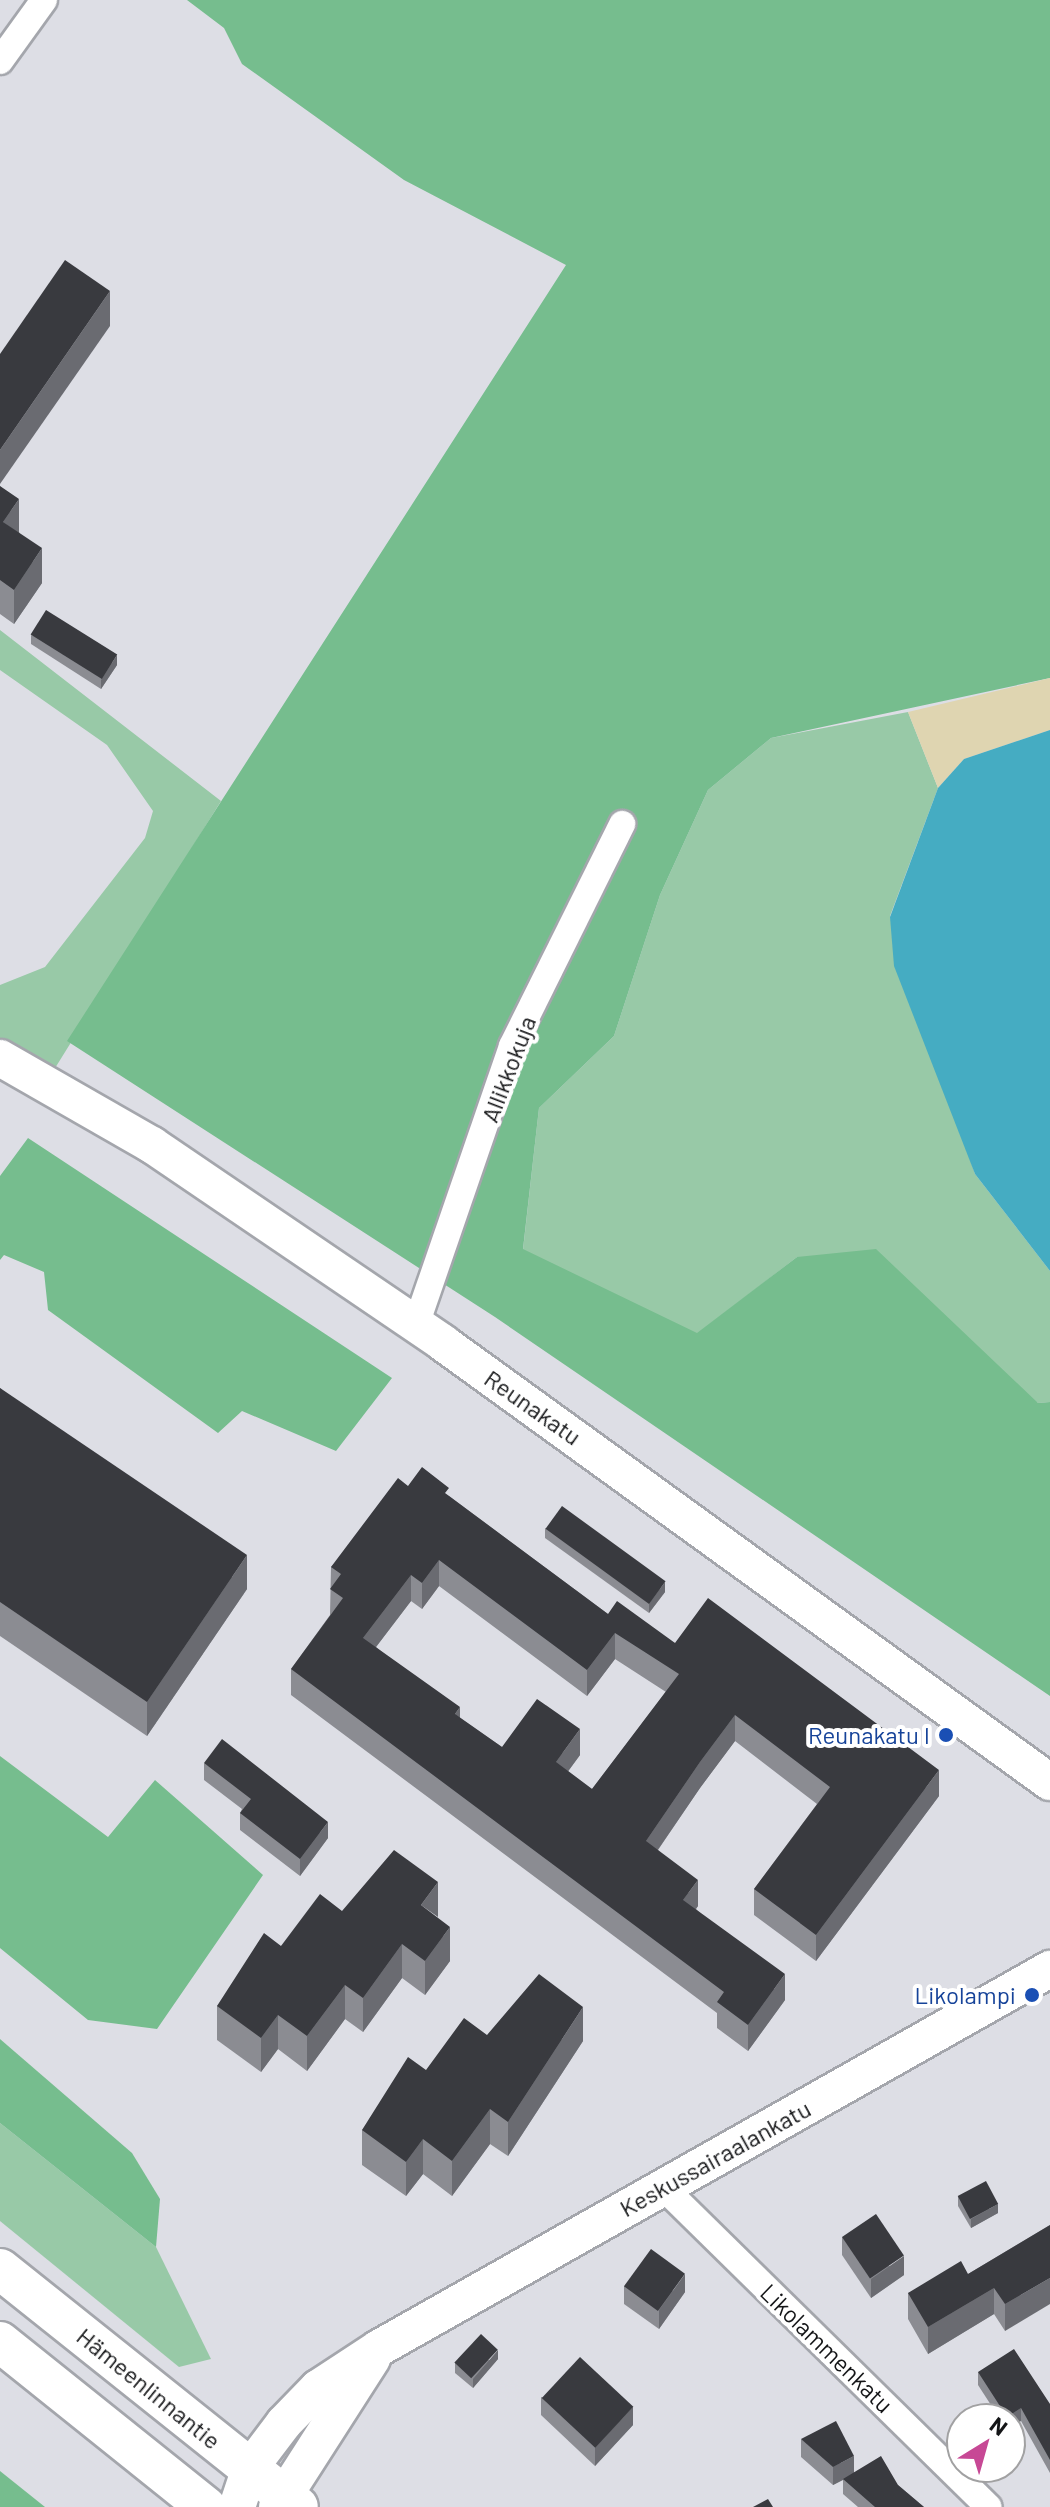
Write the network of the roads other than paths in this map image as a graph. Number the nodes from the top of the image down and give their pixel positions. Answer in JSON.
{"nodes":[{"id":1,"x":44,"y":0,"type":"edge"},
{"id":2,"x":0,"y":61,"type":"edge"},
{"id":3,"x":622,"y":824,"type":"dead end"},
{"id":4,"x":0,"y":1058,"type":"edge"},
{"id":5,"x":416,"y":1325,"type":"junction"},
{"id":6,"x":1050,"y":1782,"type":"edge"},
{"id":7,"x":1050,"y":1969,"type":"edge"},
{"id":8,"x":664,"y":2188,"type":"junction"},
{"id":9,"x":0,"y":2269,"type":"edge"},
{"id":10,"x":0,"y":2342,"type":"edge"},
{"id":11,"x":379,"y":2348,"type":"junction"},
{"id":12,"x":250,"y":2468,"type":"junction"},
{"id":13,"x":287,"y":2504,"type":"edge"},
{"id":14,"x":206,"y":2507,"type":"edge"},
{"id":15,"x":237,"y":2507,"type":"edge"},
{"id":16,"x":989,"y":2507,"type":"edge"}],
"edges":[{"from":1,"to":2,"type":"street"},
{"from":3,"to":5,"type":"street","name":"Allikkokuja"},
{"from":4,"to":5,"type":"street","name":"Reunakatu"},
{"from":5,"to":6,"type":"street","name":"Reunakatu"},
{"from":7,"to":8,"type":"street","name":"Keskussairaalankatu"},
{"from":8,"to":11,"type":"street","name":"Keskussairaalankatu"},
{"from":8,"to":16,"type":"street","name":"Likolammenkatu"},
{"from":9,"to":12,"type":"main road","name":"Hämeenlinnantie"},
{"from":10,"to":14,"type":"main road"},
{"from":11,"to":12,"type":"street","name":"Keskussairaalankatu"},
{"from":11,"to":13,"type":"street","name":"Keskussairaalankatu"},
{"from":12,"to":13,"type":"main road","name":"Hämeenlinnantie"},
{"from":12,"to":15,"type":"street","name":"Keskussairaalankatu"}]}
